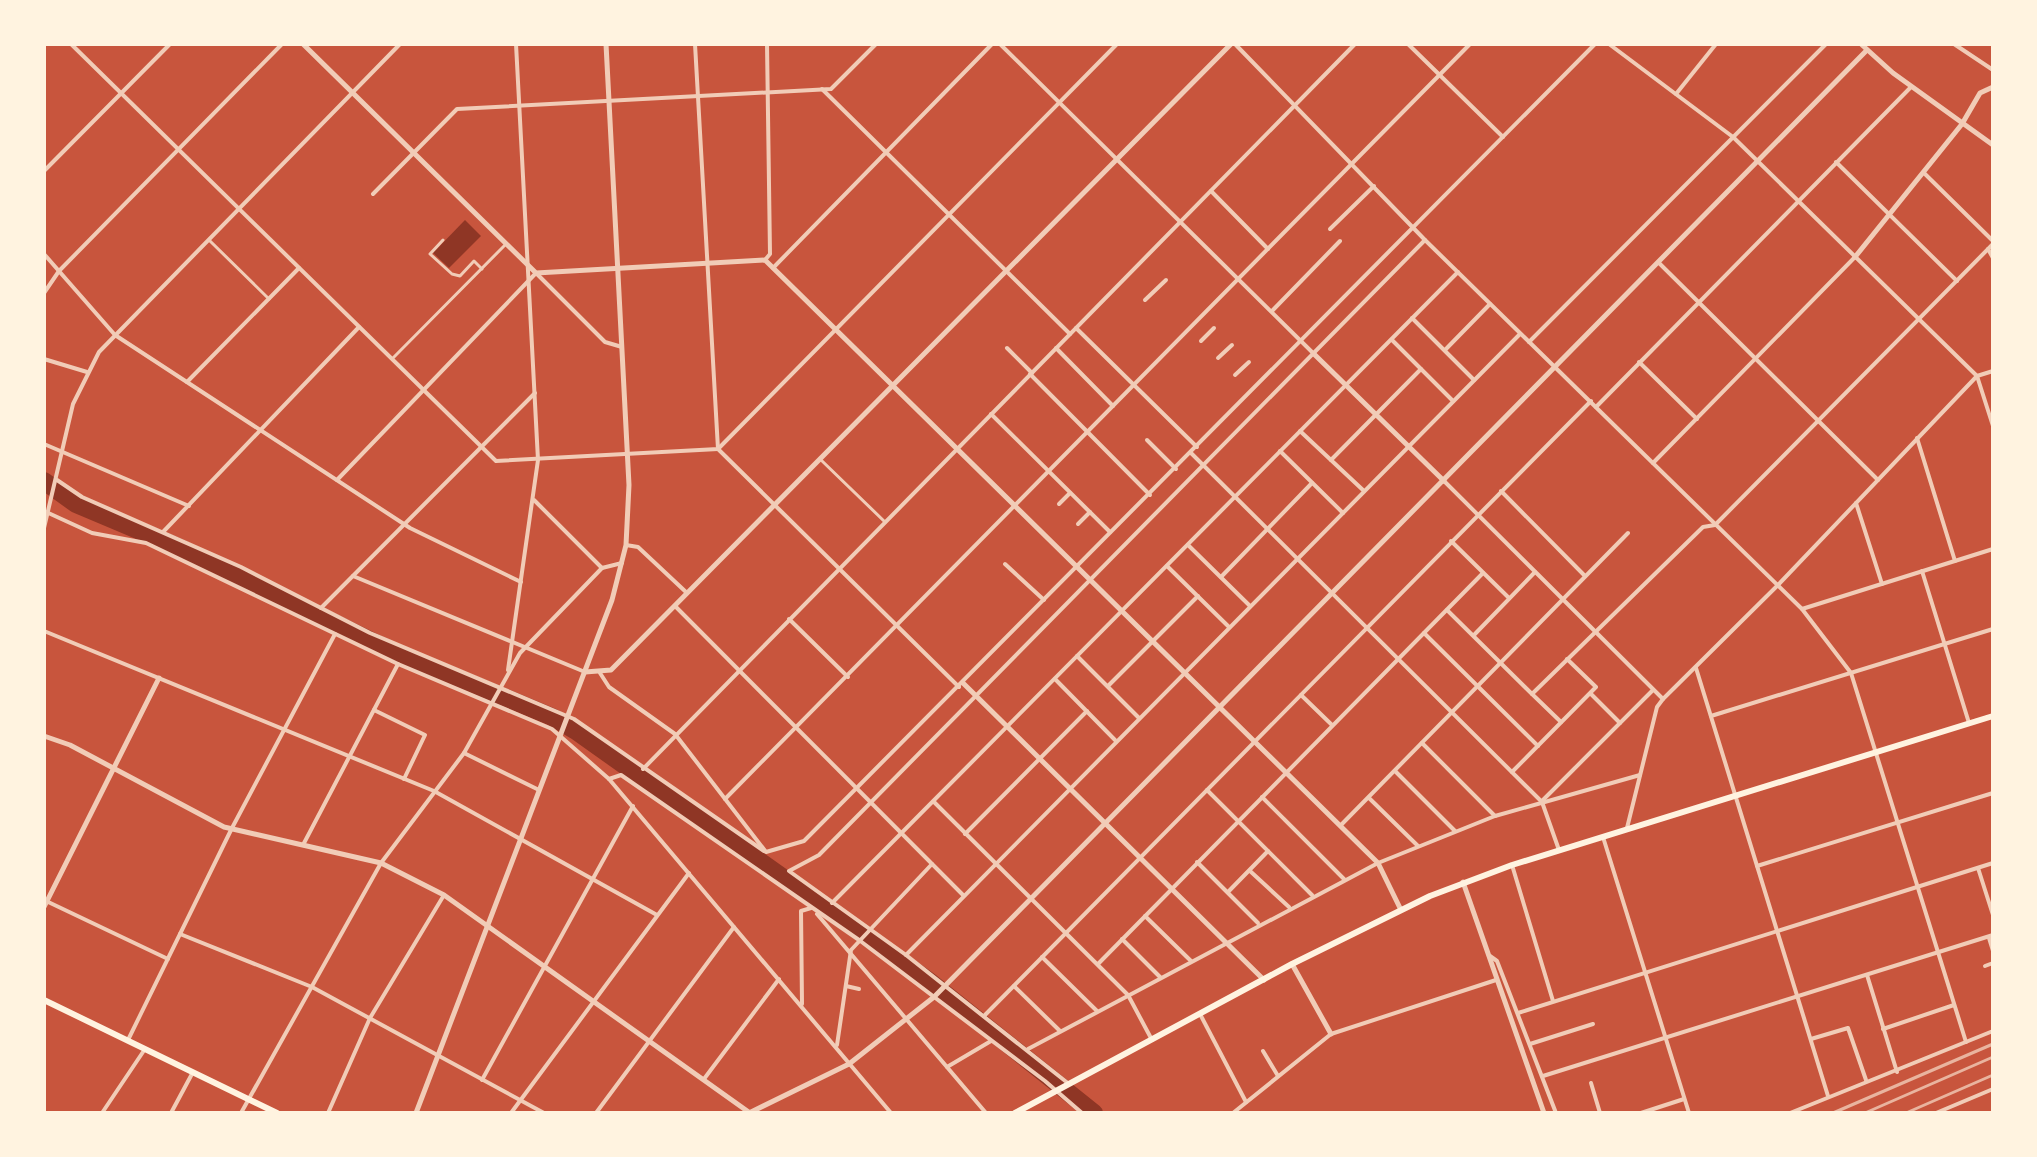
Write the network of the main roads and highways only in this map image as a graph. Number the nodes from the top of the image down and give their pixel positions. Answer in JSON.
{"nodes":[{"id":1,"x":1993,"y":716,"type":"edge"},
{"id":2,"x":44,"y":1000,"type":"edge"},
{"id":3,"x":277,"y":1113,"type":"edge"},
{"id":4,"x":1015,"y":1113,"type":"edge"}],
"edges":[{"from":1,"to":4,"type":"main road"},
{"from":2,"to":3,"type":"main road"}]}
